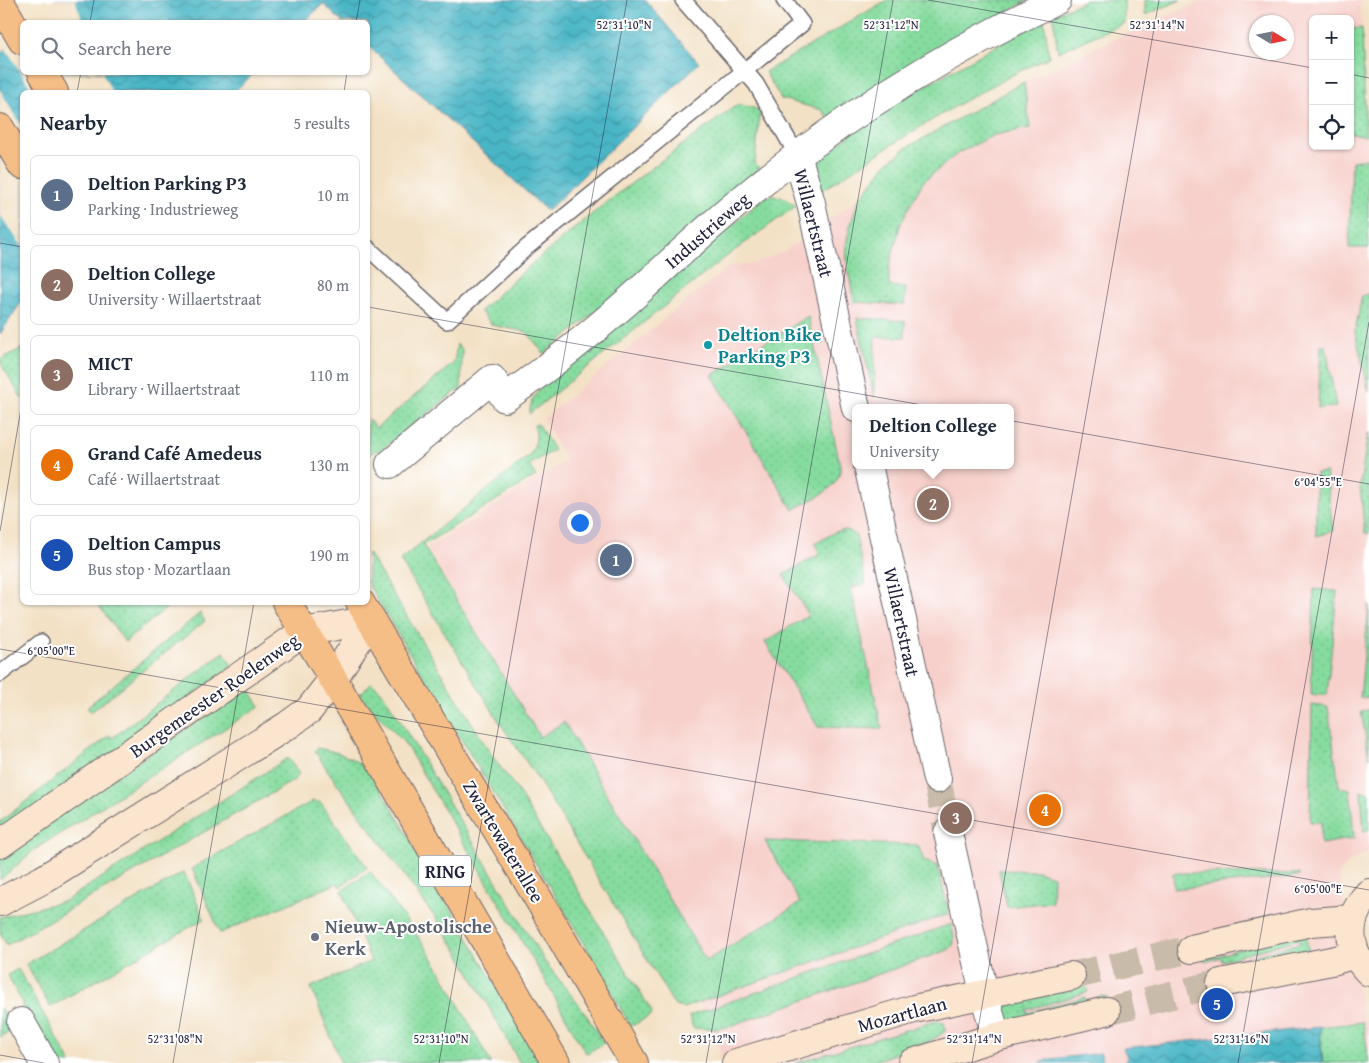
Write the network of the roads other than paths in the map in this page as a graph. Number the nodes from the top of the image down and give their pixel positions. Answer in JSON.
{"nodes":[{"id":1,"x":683,"y":0,"type":"edge"},
{"id":2,"x":784,"y":0,"type":"edge"},
{"id":3,"x":1057,"y":0,"type":"edge"},
{"id":4,"x":0,"y":2,"type":"edge"},
{"id":5,"x":20,"y":35,"type":"edge"},
{"id":6,"x":744,"y":70,"type":"junction"},
{"id":7,"x":44,"y":75,"type":"edge"},
{"id":8,"x":53,"y":90,"type":"edge"},
{"id":9,"x":0,"y":128,"type":"edge"},
{"id":10,"x":797,"y":156,"type":"junction"},
{"id":11,"x":20,"y":162,"type":"edge"},
{"id":12,"x":370,"y":250,"type":"edge"},
{"id":13,"x":855,"y":404,"type":"edge"},
{"id":14,"x":390,"y":464,"type":"dead end"},
{"id":15,"x":869,"y":469,"type":"edge"},
{"id":16,"x":288,"y":605,"type":"edge"},
{"id":17,"x":366,"y":611,"type":"edge"},
{"id":18,"x":303,"y":632,"type":"junction"},
{"id":19,"x":41,"y":642,"type":"dead end"},
{"id":20,"x":0,"y":674,"type":"edge"},
{"id":21,"x":332,"y":679,"type":"junction"},
{"id":22,"x":937,"y":779,"type":"tunnel mouth"},
{"id":23,"x":948,"y":833,"type":"tunnel mouth"},
{"id":24,"x":0,"y":844,"type":"edge"},
{"id":25,"x":1369,"y":893,"type":"edge"},
{"id":26,"x":0,"y":902,"type":"edge"},
{"id":27,"x":1353,"y":919,"type":"junction"},
{"id":28,"x":1192,"y":949,"type":"tunnel mouth"},
{"id":29,"x":1362,"y":963,"type":"edge"},
{"id":30,"x":1071,"y":976,"type":"tunnel mouth"},
{"id":31,"x":1221,"y":983,"type":"tunnel mouth"},
{"id":32,"x":984,"y":993,"type":"junction"},
{"id":33,"x":1106,"y":1011,"type":"tunnel mouth"},
{"id":34,"x":21,"y":1022,"type":"dead end"},
{"id":35,"x":996,"y":1037,"type":"junction"},
{"id":36,"x":44,"y":1063,"type":"edge"},
{"id":37,"x":556,"y":1063,"type":"edge"},
{"id":38,"x":634,"y":1063,"type":"edge"},
{"id":39,"x":736,"y":1063,"type":"edge"},
{"id":40,"x":912,"y":1063,"type":"edge"}],
"edges":[{"from":1,"to":6,"type":"lane"},
{"from":2,"to":6,"type":"lane"},
{"from":3,"to":10,"type":"street","name":"Industrieweg"},
{"from":4,"to":5,"type":"main road"},
{"from":6,"to":10,"type":"lane"},
{"from":6,"to":12,"type":"lane"},
{"from":7,"to":8,"type":"main road"},
{"from":9,"to":11,"type":"main road"},
{"from":10,"to":13,"type":"street","name":"Willaertstraat"},
{"from":10,"to":14,"type":"street","name":"Industrieweg"},
{"from":15,"to":22,"type":"street","name":"Willaertstraat"},
{"from":16,"to":18,"type":"main road","number":"RING"},
{"from":17,"to":18,"type":"street","name":"Burgemeester Roelenweg"},
{"from":17,"to":21,"type":"street"},
{"from":17,"to":38,"type":"main road","name":"Zwartewaterallee"},
{"from":18,"to":21,"type":"main road","number":"RING"},
{"from":18,"to":24,"type":"street","name":"Burgemeester Roelenweg"},
{"from":19,"to":20,"type":"lane"},
{"from":21,"to":26,"type":"street"},
{"from":21,"to":37,"type":"main road","number":"RING"},
{"from":23,"to":32,"type":"street"},
{"from":25,"to":27,"type":"street"},
{"from":27,"to":28,"type":"street"},
{"from":27,"to":29,"type":"street"},
{"from":29,"to":31,"type":"street"},
{"from":30,"to":32,"type":"street","name":"Mozartlaan"},
{"from":32,"to":35,"type":"street"},
{"from":32,"to":39,"type":"street","name":"Mozartlaan"},
{"from":33,"to":35,"type":"street"},
{"from":34,"to":36,"type":"street"},
{"from":35,"to":40,"type":"street"}]}
